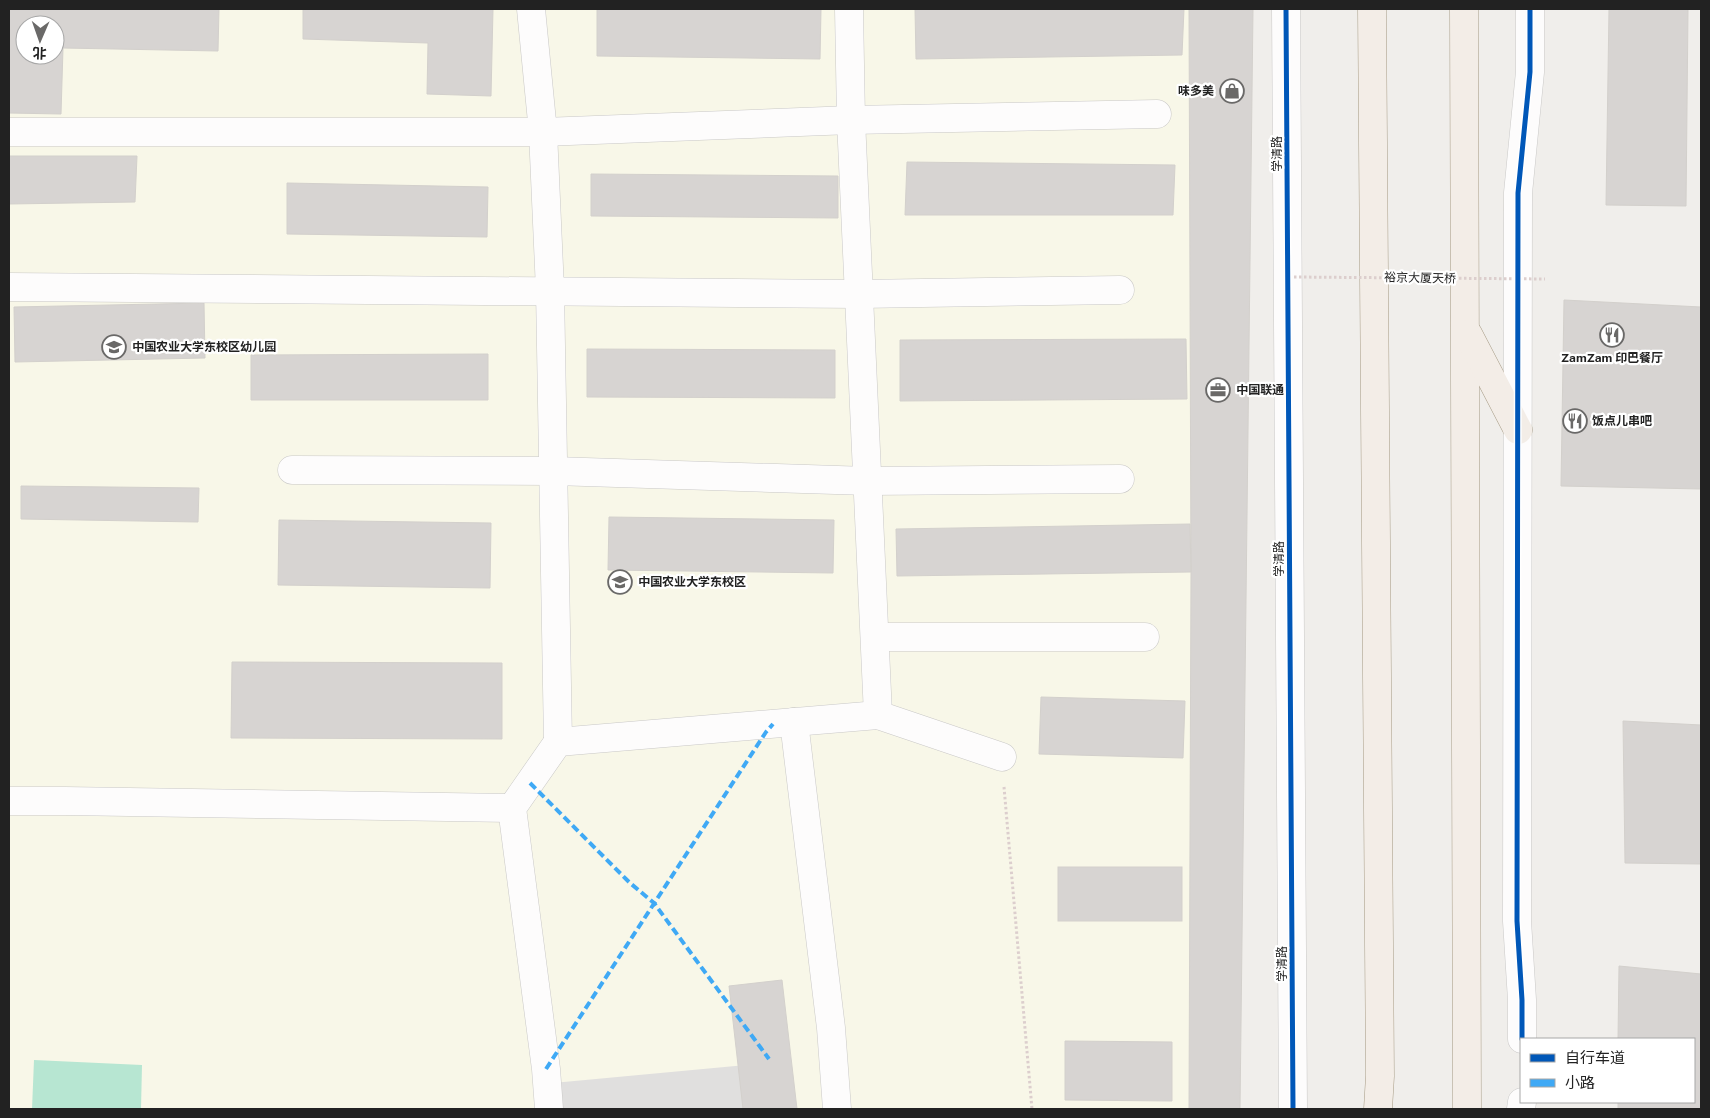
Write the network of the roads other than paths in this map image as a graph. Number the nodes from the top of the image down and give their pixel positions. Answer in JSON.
{"nodes":[{"id":1,"x":531,"y":9,"type":"edge"},
{"id":2,"x":849,"y":9,"type":"edge"},
{"id":3,"x":1286,"y":9,"type":"edge"},
{"id":4,"x":1372,"y":9,"type":"edge"},
{"id":5,"x":1464,"y":9,"type":"edge"},
{"id":6,"x":1530,"y":9,"type":"edge"},
{"id":7,"x":1157,"y":114,"type":"dead end"},
{"id":8,"x":851,"y":120,"type":"junction"},
{"id":9,"x":9,"y":132,"type":"edge"},
{"id":10,"x":543,"y":132,"type":"junction"},
{"id":11,"x":9,"y":287,"type":"edge"},
{"id":12,"x":550,"y":290,"type":"junction"},
{"id":13,"x":1120,"y":290,"type":"dead end"},
{"id":14,"x":859,"y":294,"type":"junction"},
{"id":15,"x":1466,"y":331,"type":"junction"},
{"id":16,"x":1518,"y":430,"type":"junction"},
{"id":17,"x":292,"y":470,"type":"dead end"},
{"id":18,"x":554,"y":471,"type":"junction"},
{"id":19,"x":1120,"y":479,"type":"dead end"},
{"id":20,"x":868,"y":481,"type":"junction"},
{"id":21,"x":875,"y":637,"type":"junction"},
{"id":22,"x":1145,"y":637,"type":"dead end"},
{"id":23,"x":878,"y":714,"type":"junction"},
{"id":24,"x":794,"y":722,"type":"junction"},
{"id":25,"x":558,"y":742,"type":"junction"},
{"id":26,"x":1002,"y":757,"type":"road end"},
{"id":27,"x":9,"y":801,"type":"edge"},
{"id":28,"x":512,"y":808,"type":"junction"},
{"id":29,"x":1522,"y":1038,"type":"edge"},
{"id":30,"x":549,"y":1109,"type":"edge"},
{"id":31,"x":838,"y":1109,"type":"edge"},
{"id":32,"x":1293,"y":1109,"type":"edge"},
{"id":33,"x":1378,"y":1109,"type":"edge"},
{"id":34,"x":1467,"y":1109,"type":"edge"}],
"edges":[{"from":1,"to":10,"type":"street"},
{"from":2,"to":8,"type":"street"},
{"from":3,"to":32,"type":"street","name":"学清路"},
{"from":4,"to":33,"type":"main road"},
{"from":5,"to":15,"type":"main road"},
{"from":6,"to":16,"type":"street"},
{"from":7,"to":8,"type":"street"},
{"from":8,"to":10,"type":"street"},
{"from":8,"to":14,"type":"street"},
{"from":9,"to":10,"type":"street"},
{"from":10,"to":12,"type":"street"},
{"from":11,"to":12,"type":"street"},
{"from":12,"to":14,"type":"street"},
{"from":12,"to":18,"type":"street"},
{"from":13,"to":14,"type":"street"},
{"from":14,"to":20,"type":"street"},
{"from":15,"to":16,"type":"main road"},
{"from":15,"to":34,"type":"main road"},
{"from":16,"to":29,"type":"street"},
{"from":17,"to":18,"type":"street"},
{"from":18,"to":20,"type":"street"},
{"from":18,"to":25,"type":"street"},
{"from":19,"to":20,"type":"street"},
{"from":20,"to":21,"type":"street"},
{"from":21,"to":22,"type":"street"},
{"from":21,"to":23,"type":"street"},
{"from":23,"to":24,"type":"street"},
{"from":23,"to":26,"type":"street"},
{"from":24,"to":25,"type":"street"},
{"from":24,"to":31,"type":"street"},
{"from":25,"to":28,"type":"street"},
{"from":27,"to":28,"type":"street"},
{"from":28,"to":30,"type":"street"}]}
